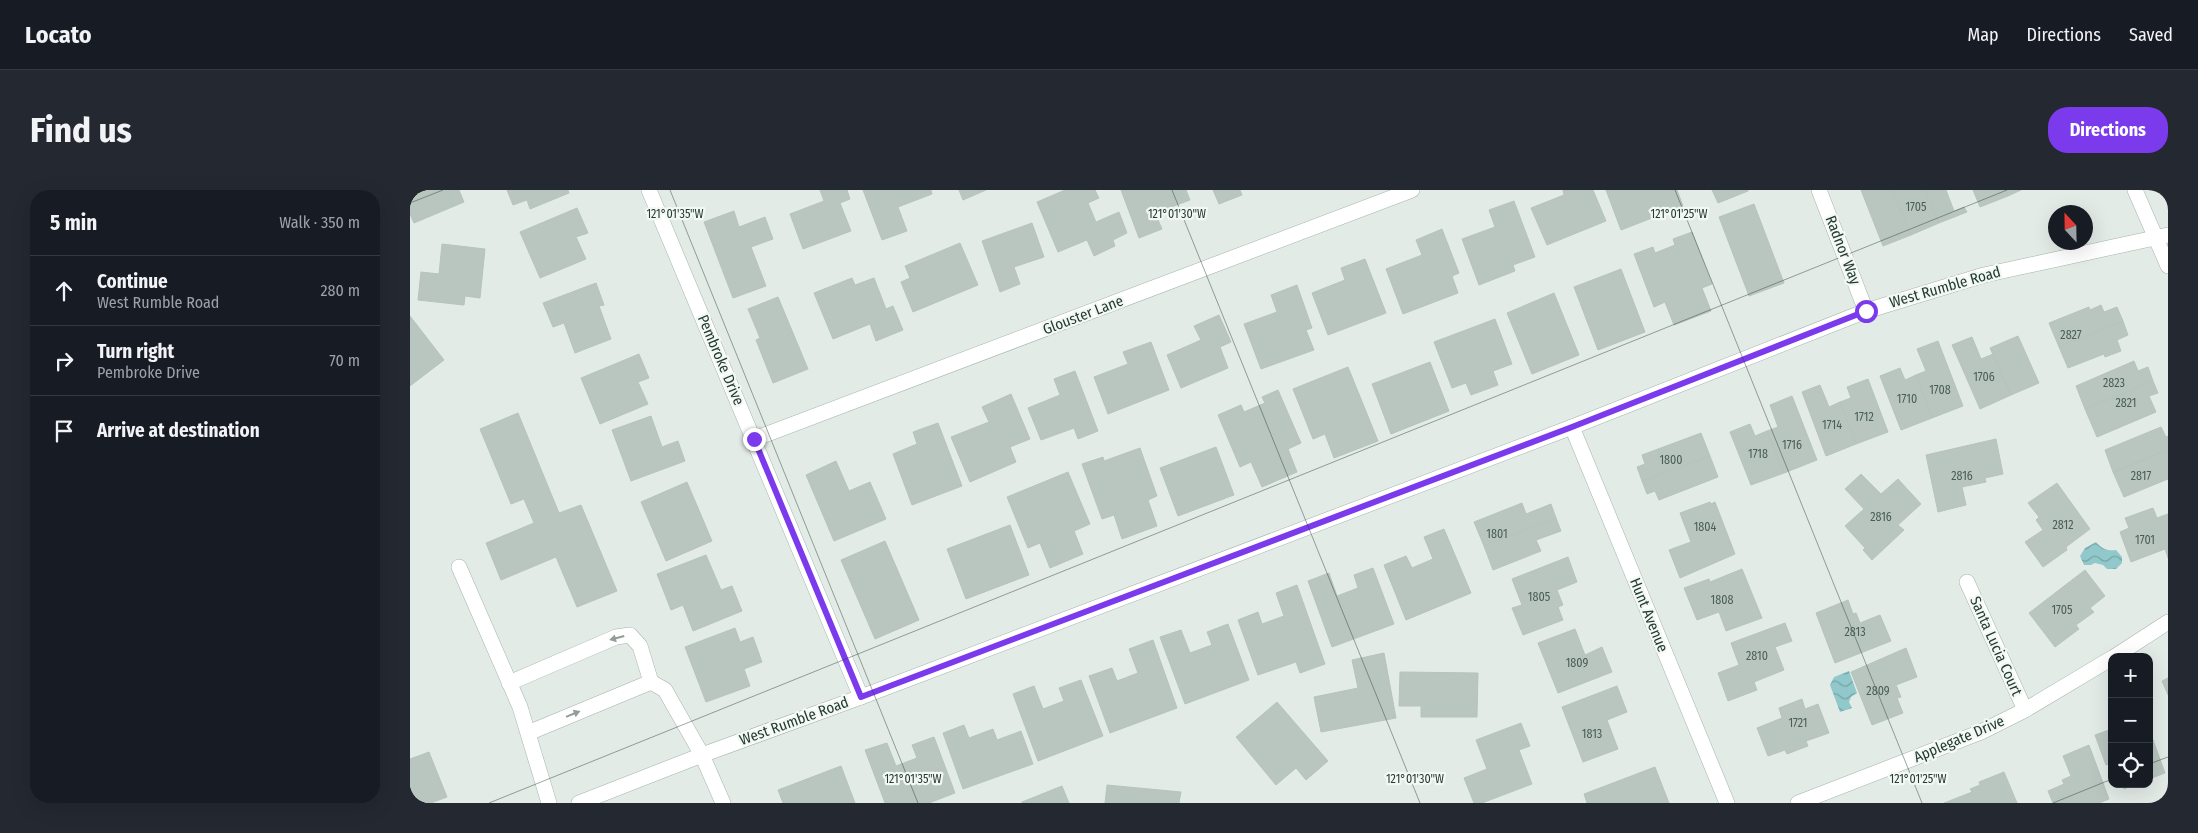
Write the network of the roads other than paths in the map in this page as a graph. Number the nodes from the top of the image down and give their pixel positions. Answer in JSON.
{"nodes":[{"id":1,"x":651,"y":190,"type":"edge"},
{"id":2,"x":1412,"y":190,"type":"edge"},
{"id":3,"x":1819,"y":190,"type":"edge"},
{"id":4,"x":2135,"y":190,"type":"edge"},
{"id":5,"x":2162,"y":237,"type":"edge"},
{"id":6,"x":2168,"y":266,"type":"edge"},
{"id":7,"x":1866,"y":311,"type":"junction"},
{"id":8,"x":1572,"y":427,"type":"junction"},
{"id":9,"x":754,"y":439,"type":"junction"},
{"id":10,"x":459,"y":567,"type":"dead end"},
{"id":11,"x":1967,"y":582,"type":"dead end"},
{"id":12,"x":2168,"y":622,"type":"edge"},
{"id":13,"x":2121,"y":653,"type":"edge"},
{"id":14,"x":2108,"y":661,"type":"edge"},
{"id":15,"x":651,"y":682,"type":"junction"},
{"id":16,"x":509,"y":683,"type":"junction"},
{"id":17,"x":861,"y":697,"type":"junction"},
{"id":18,"x":2025,"y":710,"type":"junction"},
{"id":19,"x":528,"y":733,"type":"junction"},
{"id":20,"x":702,"y":754,"type":"junction"},
{"id":21,"x":549,"y":803,"type":"edge"},
{"id":22,"x":579,"y":803,"type":"edge"},
{"id":23,"x":723,"y":803,"type":"edge"},
{"id":24,"x":1726,"y":803,"type":"edge"},
{"id":25,"x":1798,"y":803,"type":"edge"}],
"edges":[{"from":1,"to":9,"type":"street","name":"Pembroke Drive"},
{"from":2,"to":9,"type":"street","name":"Glouster Lane"},
{"from":3,"to":7,"type":"street","name":"Radnor Way"},
{"from":4,"to":5,"type":"street"},
{"from":5,"to":6,"type":"street"},
{"from":5,"to":7,"type":"street","name":"West Rumble Road"},
{"from":7,"to":8,"type":"street","name":"West Rumble Road"},
{"from":8,"to":17,"type":"street","name":"West Rumble Road"},
{"from":8,"to":24,"type":"street","name":"Hunt Avenue"},
{"from":9,"to":17,"type":"street","name":"Pembroke Drive"},
{"from":10,"to":16,"type":"street"},
{"from":11,"to":18,"type":"street","name":"Santa Lucia Court"},
{"from":12,"to":13,"type":"street","name":"Applegate Drive"},
{"from":14,"to":18,"type":"street","name":"Applegate Drive"},
{"from":15,"to":16,"type":"street","one_way":true},
{"from":19,"to":15,"type":"street","one_way":true},
{"from":15,"to":20,"type":"street"},
{"from":16,"to":19,"type":"street"},
{"from":17,"to":20,"type":"street","name":"West Rumble Road"},
{"from":18,"to":25,"type":"street","name":"Applegate Drive"},
{"from":19,"to":21,"type":"street"},
{"from":20,"to":22,"type":"street","name":"West Rumble Road"},
{"from":20,"to":23,"type":"street"}]}
